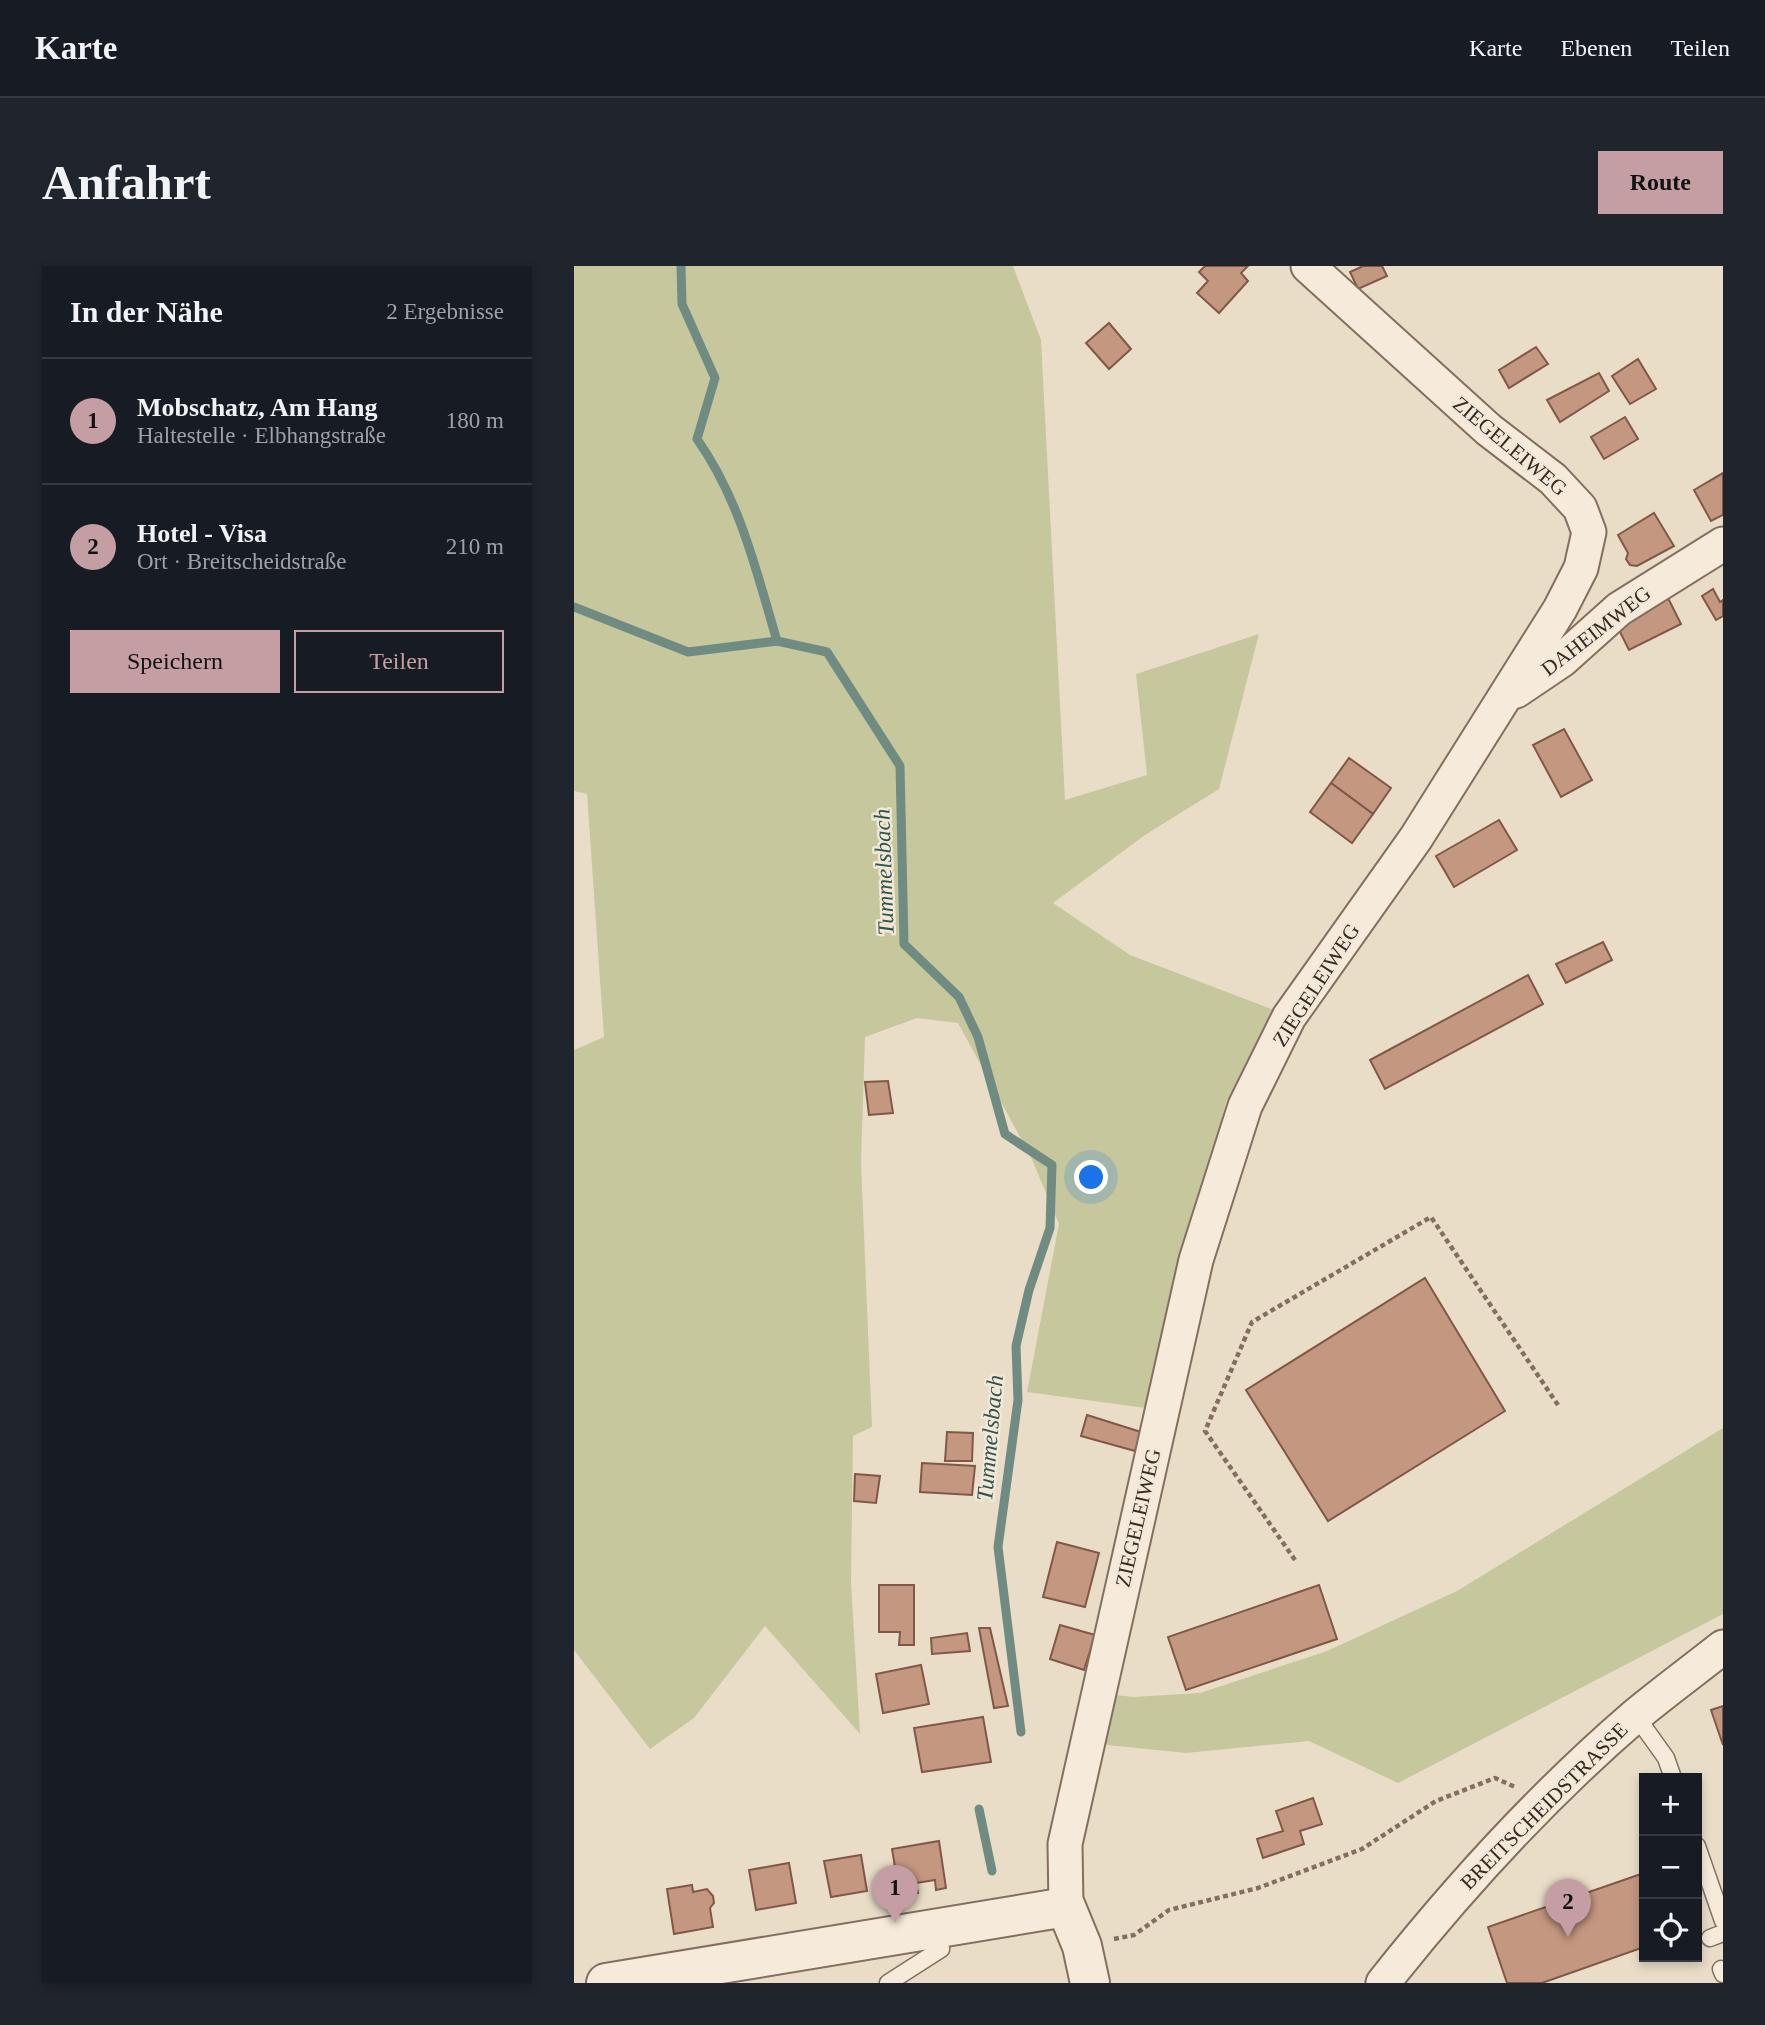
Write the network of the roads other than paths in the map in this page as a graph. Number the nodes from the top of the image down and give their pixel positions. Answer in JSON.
{"nodes":[{"id":1,"x":1308,"y":266,"type":"edge"},
{"id":2,"x":1723,"y":544,"type":"edge"},
{"id":3,"x":1506,"y":699,"type":"junction"},
{"id":4,"x":1723,"y":1647,"type":"edge"},
{"id":5,"x":1636,"y":1716,"type":"junction"},
{"id":6,"x":1671,"y":1773,"type":"edge"},
{"id":7,"x":1702,"y":1860,"type":"edge"},
{"id":8,"x":1066,"y":1907,"type":"junction"},
{"id":9,"x":1723,"y":1921,"type":"edge"},
{"id":10,"x":939,"y":1930,"type":"junction"},
{"id":11,"x":606,"y":1983,"type":"edge"},
{"id":12,"x":888,"y":1983,"type":"edge"},
{"id":13,"x":1090,"y":1983,"type":"edge"},
{"id":14,"x":1383,"y":1983,"type":"edge"}],
"edges":[{"from":1,"to":3,"type":"street","name":"ZIEGELEIWEG"},
{"from":2,"to":3,"type":"street","name":"DAHEIMWEG"},
{"from":3,"to":8,"type":"street","name":"ZIEGELEIWEG"},
{"from":4,"to":5,"type":"street","name":"BREITSCHEIDSTRASSE"},
{"from":5,"to":6,"type":"lane"},
{"from":5,"to":14,"type":"street","name":"BREITSCHEIDSTRASSE"},
{"from":7,"to":9,"type":"lane"},
{"from":8,"to":10,"type":"street"},
{"from":8,"to":13,"type":"street"},
{"from":10,"to":11,"type":"street"},
{"from":10,"to":12,"type":"lane"}]}
